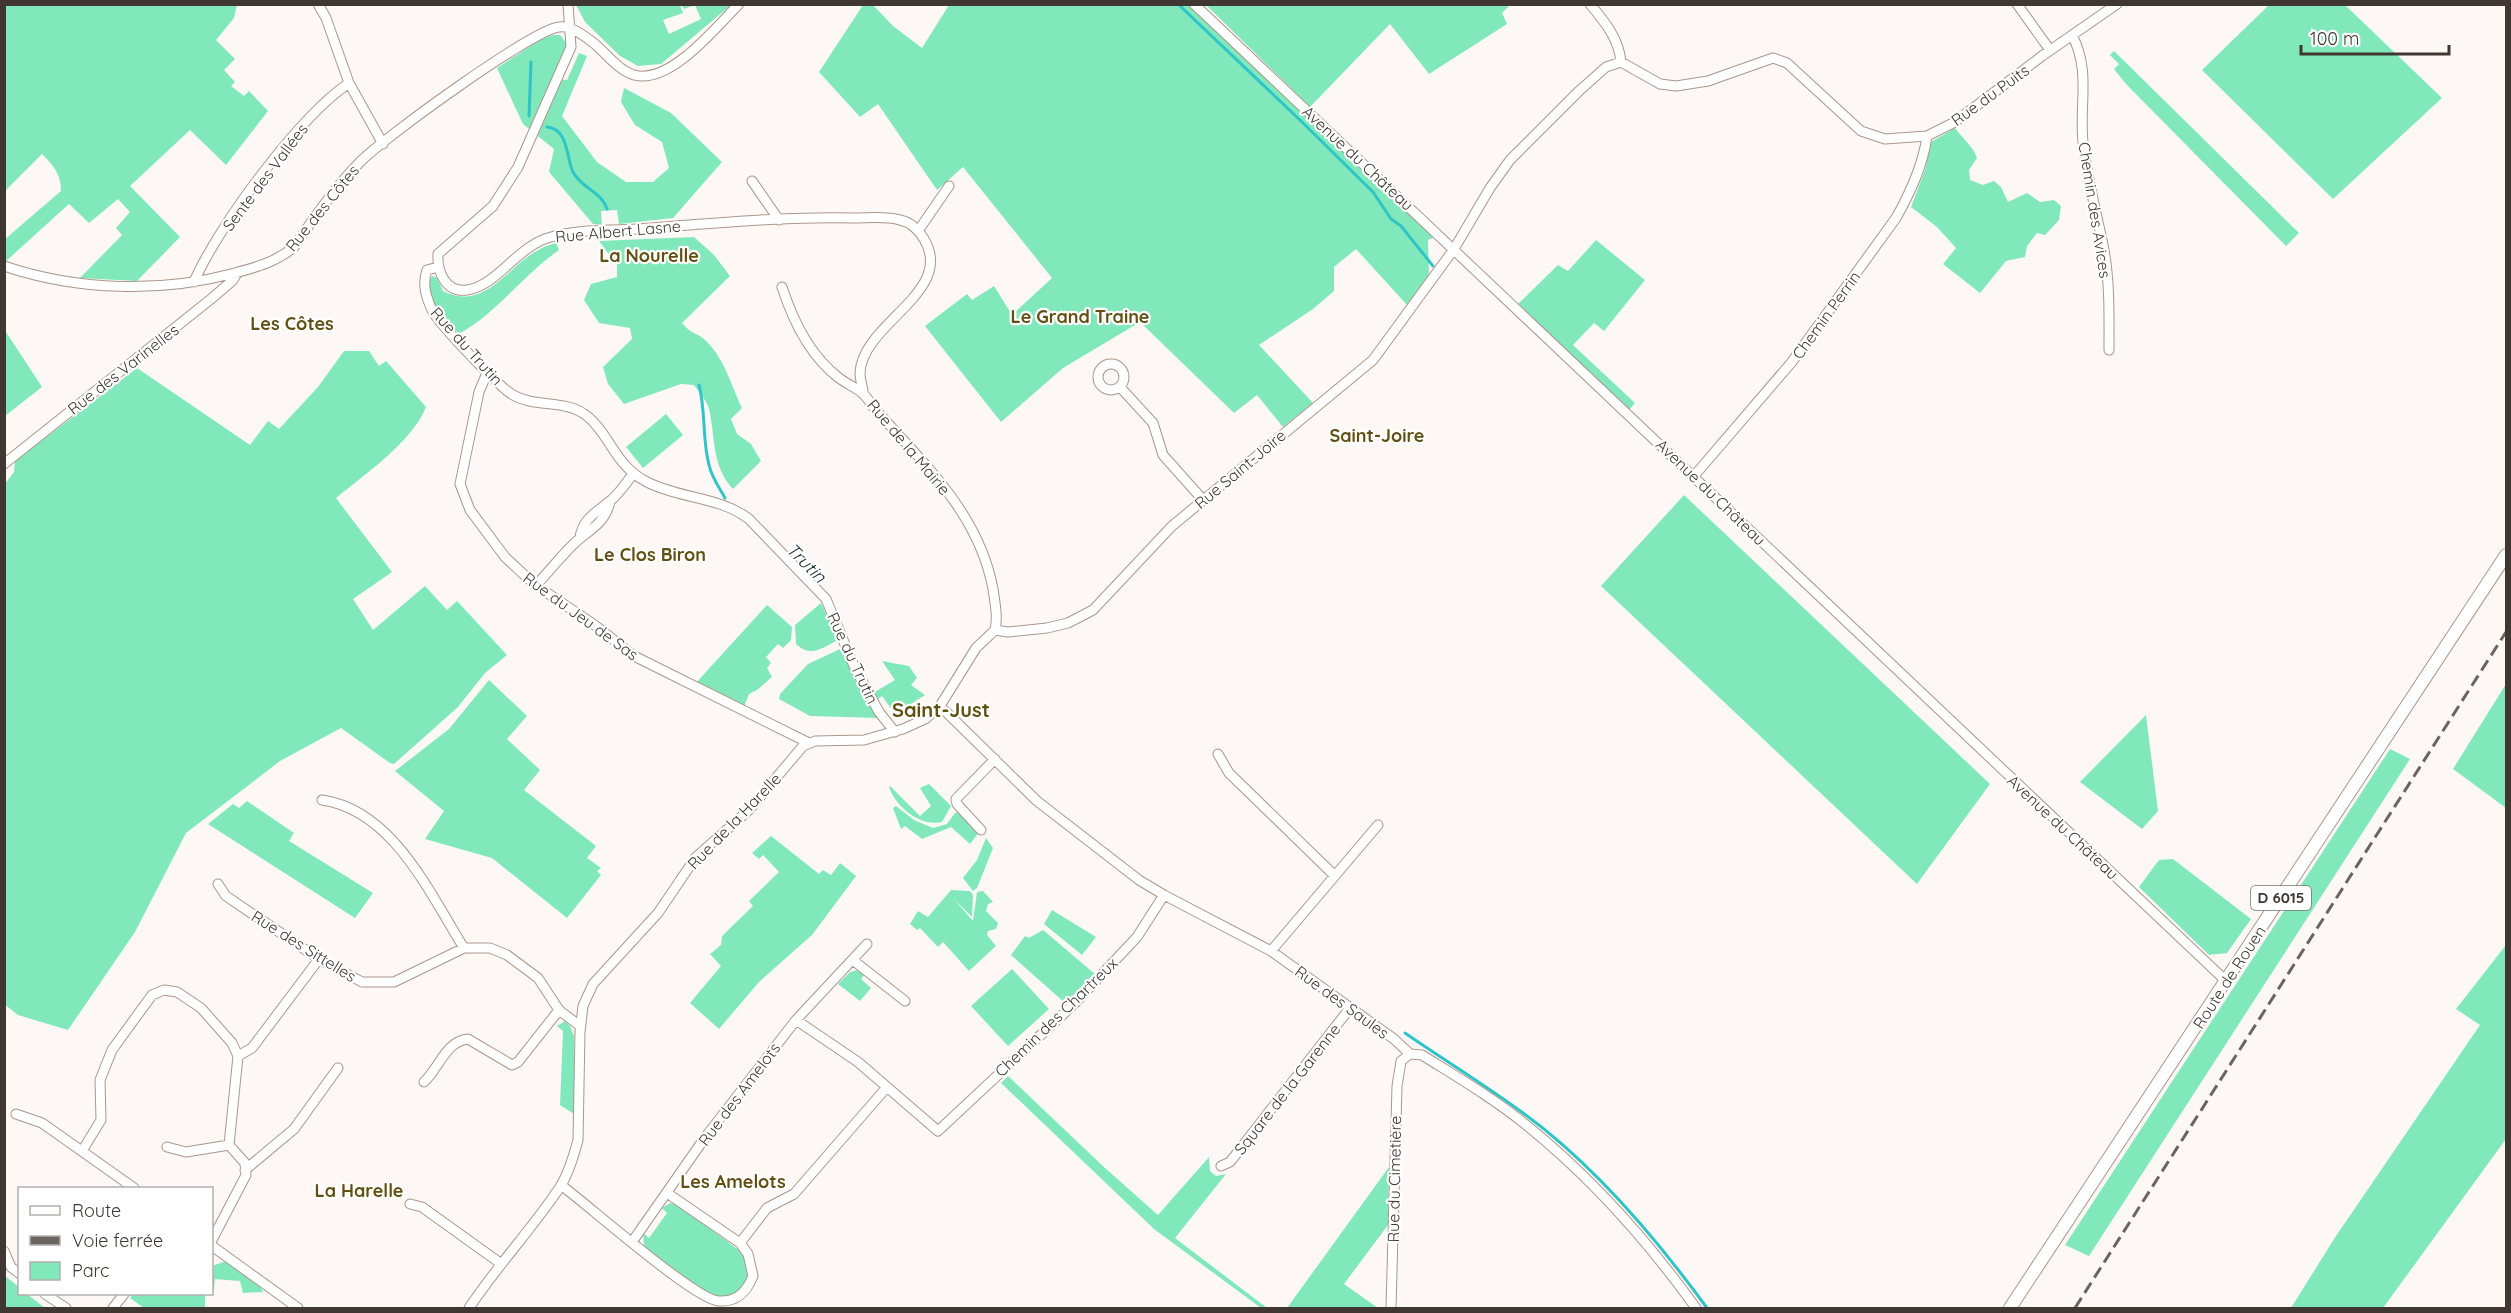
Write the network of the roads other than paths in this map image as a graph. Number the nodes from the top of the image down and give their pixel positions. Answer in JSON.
{"nodes":[{"id":1,"x":318,"y":4,"type":"edge"},
{"id":2,"x":568,"y":4,"type":"edge"},
{"id":3,"x":739,"y":4,"type":"edge"},
{"id":4,"x":1194,"y":4,"type":"edge"},
{"id":5,"x":1590,"y":4,"type":"edge"},
{"id":6,"x":2018,"y":4,"type":"edge"},
{"id":7,"x":2117,"y":4,"type":"edge"},
{"id":8,"x":568,"y":29,"type":"junction"},
{"id":9,"x":2072,"y":35,"type":"junction"},
{"id":10,"x":2050,"y":50,"type":"junction"},
{"id":11,"x":1621,"y":62,"type":"junction"},
{"id":12,"x":349,"y":83,"type":"junction"},
{"id":13,"x":1927,"y":136,"type":"junction"},
{"id":14,"x":383,"y":144,"type":"junction"},
{"id":15,"x":752,"y":182,"type":"dead end"},
{"id":16,"x":949,"y":186,"type":"dead end"},
{"id":17,"x":779,"y":220,"type":"junction"},
{"id":18,"x":918,"y":231,"type":"junction"},
{"id":19,"x":1454,"y":249,"type":"junction"},
{"id":20,"x":4,"y":266,"type":"edge"},
{"id":21,"x":438,"y":267,"type":"junction"},
{"id":22,"x":238,"y":272,"type":"junction"},
{"id":23,"x":194,"y":282,"type":"junction"},
{"id":24,"x":782,"y":287,"type":"dead end"},
{"id":25,"x":2109,"y":351,"type":"dead end"},
{"id":26,"x":487,"y":373,"type":"junction"},
{"id":27,"x":1120,"y":387,"type":"dead end"},
{"id":28,"x":863,"y":391,"type":"junction"},
{"id":29,"x":4,"y":464,"type":"edge"},
{"id":30,"x":633,"y":474,"type":"junction"},
{"id":31,"x":1694,"y":476,"type":"junction"},
{"id":32,"x":1203,"y":500,"type":"junction"},
{"id":33,"x":2506,"y":555,"type":"edge"},
{"id":34,"x":536,"y":585,"type":"junction"},
{"id":35,"x":995,"y":630,"type":"junction"},
{"id":36,"x":940,"y":706,"type":"junction"},
{"id":37,"x":894,"y":732,"type":"junction"},
{"id":38,"x":809,"y":742,"type":"junction"},
{"id":39,"x":1218,"y":754,"type":"dead end"},
{"id":40,"x":994,"y":759,"type":"junction"},
{"id":41,"x":322,"y":800,"type":"dead end"},
{"id":42,"x":1378,"y":825,"type":"dead end"},
{"id":43,"x":981,"y":830,"type":"dead end"},
{"id":44,"x":1335,"y":876,"type":"junction"},
{"id":45,"x":218,"y":884,"type":"dead end"},
{"id":46,"x":1164,"y":895,"type":"junction"},
{"id":47,"x":867,"y":944,"type":"dead end"},
{"id":48,"x":464,"y":948,"type":"junction"},
{"id":49,"x":1270,"y":951,"type":"junction"},
{"id":50,"x":319,"y":959,"type":"junction"},
{"id":51,"x":854,"y":961,"type":"junction"},
{"id":52,"x":2226,"y":981,"type":"junction"},
{"id":53,"x":586,"y":1000,"type":"junction"},
{"id":54,"x":905,"y":1001,"type":"dead end"},
{"id":55,"x":1350,"y":1008,"type":"junction"},
{"id":56,"x":562,"y":1011,"type":"junction"},
{"id":57,"x":796,"y":1020,"type":"junction"},
{"id":58,"x":580,"y":1026,"type":"junction"},
{"id":59,"x":1410,"y":1054,"type":"junction"},
{"id":60,"x":238,"y":1056,"type":"junction"},
{"id":61,"x":339,"y":1068,"type":"dead end"},
{"id":62,"x":424,"y":1082,"type":"dead end"},
{"id":63,"x":887,"y":1087,"type":"junction"},
{"id":64,"x":16,"y":1114,"type":"dead end"},
{"id":65,"x":229,"y":1145,"type":"junction"},
{"id":66,"x":168,"y":1147,"type":"dead end"},
{"id":67,"x":82,"y":1151,"type":"junction"},
{"id":68,"x":1221,"y":1166,"type":"dead end"},
{"id":69,"x":245,"y":1170,"type":"junction"},
{"id":70,"x":561,"y":1185,"type":"junction"},
{"id":71,"x":133,"y":1187,"type":"edge"},
{"id":72,"x":667,"y":1193,"type":"junction"},
{"id":73,"x":410,"y":1204,"type":"dead end"},
{"id":74,"x":213,"y":1238,"type":"edge"},
{"id":75,"x":632,"y":1242,"type":"junction"},
{"id":76,"x":740,"y":1243,"type":"junction"},
{"id":77,"x":213,"y":1247,"type":"edge"},
{"id":78,"x":4,"y":1251,"type":"edge"},
{"id":79,"x":500,"y":1263,"type":"junction"},
{"id":80,"x":18,"y":1272,"type":"edge"},
{"id":81,"x":48,"y":1295,"type":"edge"},
{"id":82,"x":123,"y":1295,"type":"edge"},
{"id":83,"x":710,"y":1299,"type":"junction"},
{"id":84,"x":66,"y":1308,"type":"edge"},
{"id":85,"x":113,"y":1308,"type":"edge"},
{"id":86,"x":298,"y":1308,"type":"edge"},
{"id":87,"x":469,"y":1308,"type":"edge"},
{"id":88,"x":704,"y":1308,"type":"edge"},
{"id":89,"x":1391,"y":1308,"type":"edge"},
{"id":90,"x":1696,"y":1308,"type":"edge"},
{"id":91,"x":2010,"y":1308,"type":"edge"}],
"edges":[{"from":1,"to":12,"type":"street"},
{"from":2,"to":8,"type":"street"},
{"from":3,"to":8,"type":"street"},
{"from":4,"to":19,"type":"street","name":"Avenue du Château"},
{"from":5,"to":11,"type":"street"},
{"from":6,"to":10,"type":"street"},
{"from":7,"to":9,"type":"street","name":"Rue du Puits"},
{"from":8,"to":14,"type":"street","name":"Rue des Côtes"},
{"from":8,"to":21,"type":"street"},
{"from":9,"to":10,"type":"street","name":"Rue du Puits"},
{"from":9,"to":25,"type":"street","name":"Chemin des Avices"},
{"from":10,"to":13,"type":"street","name":"Rue du Puits"},
{"from":11,"to":13,"type":"street"},
{"from":11,"to":19,"type":"street","name":"Rue Saint-Joire"},
{"from":12,"to":14,"type":"street"},
{"from":12,"to":23,"type":"street","name":"Sente des Vallées"},
{"from":13,"to":31,"type":"street","name":"Chemin Perrin"},
{"from":14,"to":22,"type":"street","name":"Rue des Côtes"},
{"from":15,"to":17,"type":"street"},
{"from":16,"to":18,"type":"street"},
{"from":17,"to":18,"type":"street","name":"Rue Albert Lasne"},
{"from":17,"to":21,"type":"street","name":"Rue Albert Lasne"},
{"from":18,"to":28,"type":"street"},
{"from":19,"to":31,"type":"street","name":"Avenue du Château"},
{"from":19,"to":32,"type":"street","name":"Rue Saint-Joire"},
{"from":20,"to":23,"type":"street","name":"Rue des Côtes"},
{"from":21,"to":26,"type":"street","name":"Rue du Trutin"},
{"from":22,"to":23,"type":"street","name":"Rue des Côtes"},
{"from":22,"to":29,"type":"street","name":"Rue des Varinelles"},
{"from":24,"to":28,"type":"street","name":"Rue de la Mairie"},
{"from":26,"to":30,"type":"street","name":"Rue du Trutin"},
{"from":26,"to":34,"type":"street","name":"Rue du Jeu de Sas"},
{"from":27,"to":32,"type":"street"},
{"from":28,"to":35,"type":"street","name":"Rue de la Mairie"},
{"from":30,"to":34,"type":"street"},
{"from":30,"to":37,"type":"street","name":"Rue du Trutin"},
{"from":31,"to":52,"type":"street","name":"Avenue du Château"},
{"from":32,"to":35,"type":"street","name":"Rue Saint-Joire"},
{"from":33,"to":52,"type":"main road","name":"Route de Rouen","number":"D 6015"},
{"from":34,"to":38,"type":"street","name":"Rue du Jeu de Sas"},
{"from":35,"to":36,"type":"street"},
{"from":36,"to":37,"type":"street"},
{"from":36,"to":40,"type":"street","name":"Rue des Saules"},
{"from":37,"to":38,"type":"street"},
{"from":38,"to":53,"type":"street","name":"Rue de la Harelle"},
{"from":39,"to":44,"type":"street"},
{"from":40,"to":43,"type":"street"},
{"from":40,"to":46,"type":"street","name":"Rue des Saules"},
{"from":41,"to":48,"type":"street"},
{"from":42,"to":44,"type":"street"},
{"from":44,"to":49,"type":"street"},
{"from":45,"to":50,"type":"street","name":"Rue des Sittelles"},
{"from":46,"to":49,"type":"street","name":"Rue des Saules"},
{"from":46,"to":63,"type":"street","name":"Chemin des Chartreux"},
{"from":47,"to":51,"type":"street","name":"Rue des Amelots"},
{"from":48,"to":50,"type":"street","name":"Rue des Sittelles"},
{"from":48,"to":56,"type":"street"},
{"from":49,"to":55,"type":"street","name":"Rue des Saules"},
{"from":50,"to":60,"type":"street"},
{"from":51,"to":54,"type":"street"},
{"from":51,"to":57,"type":"street","name":"Rue des Amelots"},
{"from":52,"to":91,"type":"main road","name":"Route de Rouen","number":"D 6015"},
{"from":53,"to":56,"type":"street"},
{"from":53,"to":58,"type":"street","name":"Rue de la Harelle"},
{"from":55,"to":59,"type":"street","name":"Rue des Saules"},
{"from":55,"to":68,"type":"street","name":"Square de la Garenne"},
{"from":56,"to":58,"type":"street"},
{"from":56,"to":62,"type":"street"},
{"from":57,"to":63,"type":"street"},
{"from":57,"to":72,"type":"street","name":"Rue des Amelots"},
{"from":58,"to":70,"type":"street","name":"Rue de la Harelle"},
{"from":59,"to":89,"type":"street","name":"Rue du Cimetière"},
{"from":59,"to":90,"type":"street","name":"Rue des Saules"},
{"from":60,"to":65,"type":"street"},
{"from":60,"to":67,"type":"street"},
{"from":61,"to":69,"type":"street"},
{"from":63,"to":76,"type":"street"},
{"from":64,"to":67,"type":"street"},
{"from":65,"to":66,"type":"street"},
{"from":65,"to":69,"type":"street"},
{"from":67,"to":71,"type":"street"},
{"from":69,"to":74,"type":"street"},
{"from":70,"to":75,"type":"street"},
{"from":70,"to":79,"type":"street","name":"Rue de la Harelle"},
{"from":72,"to":75,"type":"street","name":"Rue des Amelots"},
{"from":72,"to":76,"type":"street"},
{"from":73,"to":79,"type":"street"},
{"from":75,"to":83,"type":"street"},
{"from":76,"to":83,"type":"street"},
{"from":77,"to":86,"type":"street"},
{"from":78,"to":80,"type":"street"},
{"from":79,"to":87,"type":"street","name":"Rue de la Harelle"},
{"from":81,"to":84,"type":"street"},
{"from":82,"to":85,"type":"street"},
{"from":83,"to":88,"type":"street"}]}
